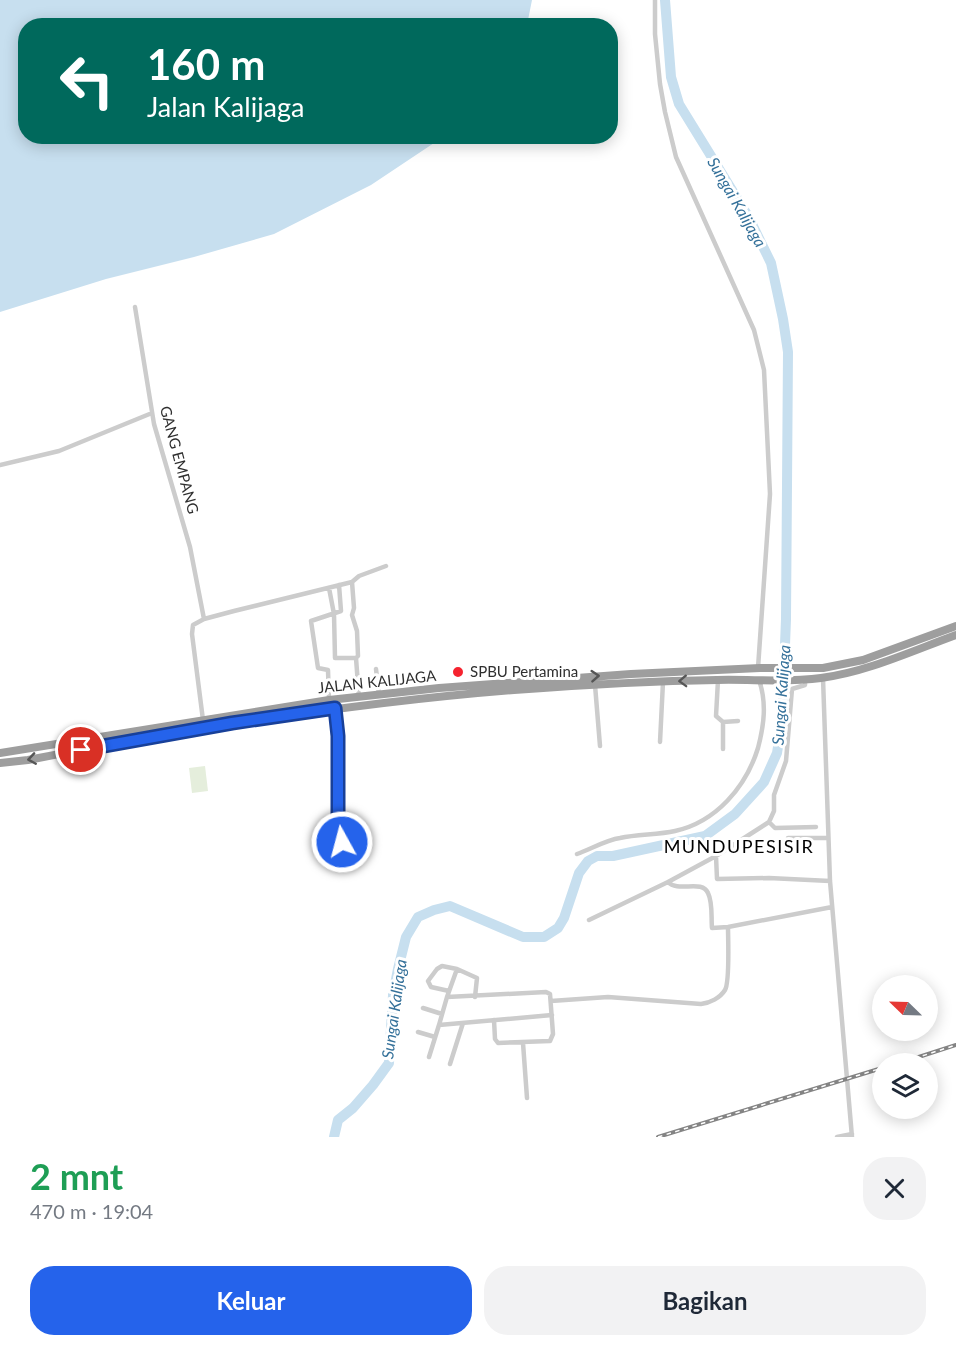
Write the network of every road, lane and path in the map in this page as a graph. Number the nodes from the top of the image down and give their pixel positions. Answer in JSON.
{"nodes":[{"id":1,"x":655,"y":0,"type":"edge"},
{"id":2,"x":135,"y":307,"type":"dead end"},
{"id":3,"x":152,"y":412,"type":"junction"},
{"id":4,"x":0,"y":465,"type":"edge"},
{"id":5,"x":386,"y":566,"type":"dead end"},
{"id":6,"x":351,"y":582,"type":"junction"},
{"id":7,"x":339,"y":585,"type":"junction"},
{"id":8,"x":329,"y":588,"type":"junction"},
{"id":9,"x":334,"y":614,"type":"junction"},
{"id":10,"x":204,"y":620,"type":"junction"},
{"id":11,"x":956,"y":626,"type":"edge"},
{"id":12,"x":956,"y":635,"type":"edge"},
{"id":13,"x":356,"y":658,"type":"junction"},
{"id":14,"x":759,"y":668,"type":"junction"},
{"id":15,"x":376,"y":669,"type":"dead end"},
{"id":16,"x":823,"y":678,"type":"junction"},
{"id":17,"x":718,"y":680,"type":"junction"},
{"id":18,"x":761,"y":680,"type":"junction"},
{"id":19,"x":806,"y":680,"type":"junction"},
{"id":20,"x":663,"y":682,"type":"junction"},
{"id":21,"x":596,"y":685,"type":"junction"},
{"id":22,"x":380,"y":695,"type":"junction"},
{"id":23,"x":359,"y":698,"type":"junction"},
{"id":24,"x":329,"y":700,"type":"junction"},
{"id":25,"x":335,"y":708,"type":"junction"},
{"id":26,"x":203,"y":720,"type":"junction"},
{"id":27,"x":738,"y":721,"type":"dead end"},
{"id":28,"x":723,"y":722,"type":"junction"},
{"id":29,"x":660,"y":742,"type":"dead end"},
{"id":30,"x":600,"y":746,"type":"dead end"},
{"id":31,"x":723,"y":749,"type":"dead end"},
{"id":32,"x":0,"y":753,"type":"edge"},
{"id":33,"x":0,"y":763,"type":"edge"},
{"id":34,"x":769,"y":822,"type":"junction"},
{"id":35,"x":816,"y":827,"type":"dead end"},
{"id":36,"x":788,"y":838,"type":"dead end"},
{"id":37,"x":828,"y":838,"type":"junction"},
{"id":38,"x":577,"y":854,"type":"dead end"},
{"id":39,"x":716,"y":856,"type":"junction"},
{"id":40,"x":343,"y":857,"type":"dead end"},
{"id":41,"x":830,"y":881,"type":"junction"},
{"id":42,"x":668,"y":882,"type":"junction"},
{"id":43,"x":832,"y":907,"type":"junction"},
{"id":44,"x":589,"y":920,"type":"dead end"},
{"id":45,"x":728,"y":927,"type":"junction"},
{"id":46,"x":457,"y":969,"type":"junction"},
{"id":47,"x":449,"y":991,"type":"junction"},
{"id":48,"x":447,"y":997,"type":"junction"},
{"id":49,"x":475,"y":997,"type":"junction"},
{"id":50,"x":551,"y":1000,"type":"junction"},
{"id":51,"x":423,"y":1008,"type":"dead end"},
{"id":52,"x":442,"y":1014,"type":"junction"},
{"id":53,"x":552,"y":1016,"type":"junction"},
{"id":54,"x":494,"y":1020,"type":"junction"},
{"id":55,"x":463,"y":1023,"type":"junction"},
{"id":56,"x":439,"y":1025,"type":"junction"},
{"id":57,"x":418,"y":1032,"type":"dead end"},
{"id":58,"x":435,"y":1037,"type":"junction"},
{"id":59,"x":523,"y":1043,"type":"junction"},
{"id":60,"x":429,"y":1057,"type":"dead end"},
{"id":61,"x":450,"y":1064,"type":"dead end"},
{"id":62,"x":527,"y":1098,"type":"dead end"},
{"id":63,"x":852,"y":1135,"type":"edge"},
{"id":64,"x":837,"y":1137,"type":"edge"}],
"edges":[{"from":1,"to":14,"type":"street"},
{"from":2,"to":3,"type":"street","name":"GANG EMPANG"},
{"from":3,"to":4,"type":"street"},
{"from":3,"to":10,"type":"street","name":"GANG EMPANG"},
{"from":5,"to":6,"type":"street"},
{"from":6,"to":7,"type":"street"},
{"from":6,"to":13,"type":"street"},
{"from":7,"to":8,"type":"street"},
{"from":7,"to":9,"type":"street"},
{"from":8,"to":9,"type":"street"},
{"from":8,"to":10,"type":"street"},
{"from":9,"to":13,"type":"street"},
{"from":9,"to":24,"type":"street"},
{"from":10,"to":26,"type":"street"},
{"from":11,"to":14,"type":"highway","name":"JALAN KALIJAGA"},
{"from":12,"to":16,"type":"highway","name":"JALAN KALIJAGA"},
{"from":13,"to":23,"type":"street"},
{"from":22,"to":14,"type":"highway","name":"JALAN KALIJAGA","one_way":true},
{"from":15,"to":22,"type":"street"},
{"from":16,"to":19,"type":"highway","name":"JALAN KALIJAGA"},
{"from":16,"to":37,"type":"street"},
{"from":17,"to":18,"type":"highway","name":"JALAN KALIJAGA"},
{"from":17,"to":20,"type":"highway","name":"JALAN KALIJAGA","one_way":true},
{"from":17,"to":28,"type":"street"},
{"from":18,"to":19,"type":"highway","name":"JALAN KALIJAGA"},
{"from":18,"to":38,"type":"street"},
{"from":19,"to":34,"type":"street"},
{"from":20,"to":21,"type":"highway","name":"JALAN KALIJAGA"},
{"from":20,"to":29,"type":"street"},
{"from":21,"to":25,"type":"highway","name":"JALAN KALIJAGA"},
{"from":21,"to":30,"type":"street"},
{"from":22,"to":23,"type":"highway","name":"JALAN KALIJAGA"},
{"from":23,"to":24,"type":"highway","name":"JALAN KALIJAGA"},
{"from":24,"to":26,"type":"highway","name":"JALAN KALIJAGA"},
{"from":25,"to":33,"type":"highway","name":"JALAN KALIJAGA","one_way":true},
{"from":25,"to":40,"type":"street"},
{"from":26,"to":32,"type":"highway","name":"JALAN KALIJAGA"},
{"from":27,"to":28,"type":"street"},
{"from":28,"to":31,"type":"street"},
{"from":34,"to":35,"type":"street"},
{"from":34,"to":39,"type":"street"},
{"from":36,"to":37,"type":"street"},
{"from":37,"to":41,"type":"street"},
{"from":39,"to":41,"type":"street"},
{"from":39,"to":42,"type":"street"},
{"from":41,"to":43,"type":"street"},
{"from":42,"to":44,"type":"street"},
{"from":42,"to":45,"type":"street"},
{"from":43,"to":45,"type":"street"},
{"from":43,"to":63,"type":"street"},
{"from":45,"to":50,"type":"street"},
{"from":46,"to":47,"type":"street"},
{"from":46,"to":47,"type":"street"},
{"from":46,"to":49,"type":"street"},
{"from":47,"to":48,"type":"street"},
{"from":48,"to":49,"type":"street"},
{"from":48,"to":52,"type":"street"},
{"from":49,"to":50,"type":"street"},
{"from":50,"to":53,"type":"street"},
{"from":51,"to":52,"type":"street"},
{"from":52,"to":56,"type":"street"},
{"from":53,"to":54,"type":"street"},
{"from":53,"to":59,"type":"street"},
{"from":54,"to":55,"type":"street"},
{"from":54,"to":59,"type":"street"},
{"from":55,"to":56,"type":"street"},
{"from":55,"to":61,"type":"street"},
{"from":56,"to":58,"type":"street"},
{"from":57,"to":58,"type":"street"},
{"from":58,"to":60,"type":"street"},
{"from":59,"to":62,"type":"street"},
{"from":63,"to":64,"type":"street"}]}
